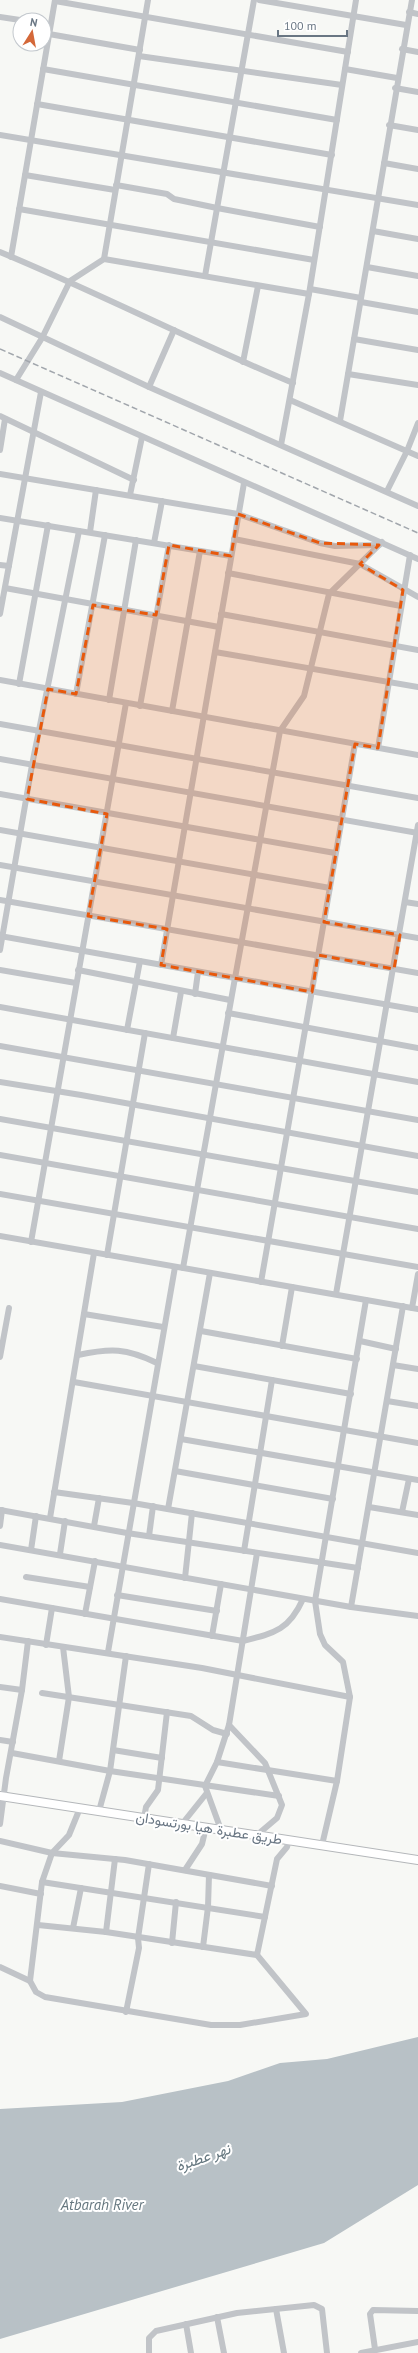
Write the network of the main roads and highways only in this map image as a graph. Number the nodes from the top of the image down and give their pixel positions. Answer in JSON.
{"nodes":[{"id":1,"x":2,"y":1797,"type":"edge"},
{"id":2,"x":418,"y":1860,"type":"edge"}],
"edges":[{"from":1,"to":2,"type":"highway","name":"طريق عطبرة هيا بورتسودان"}]}
